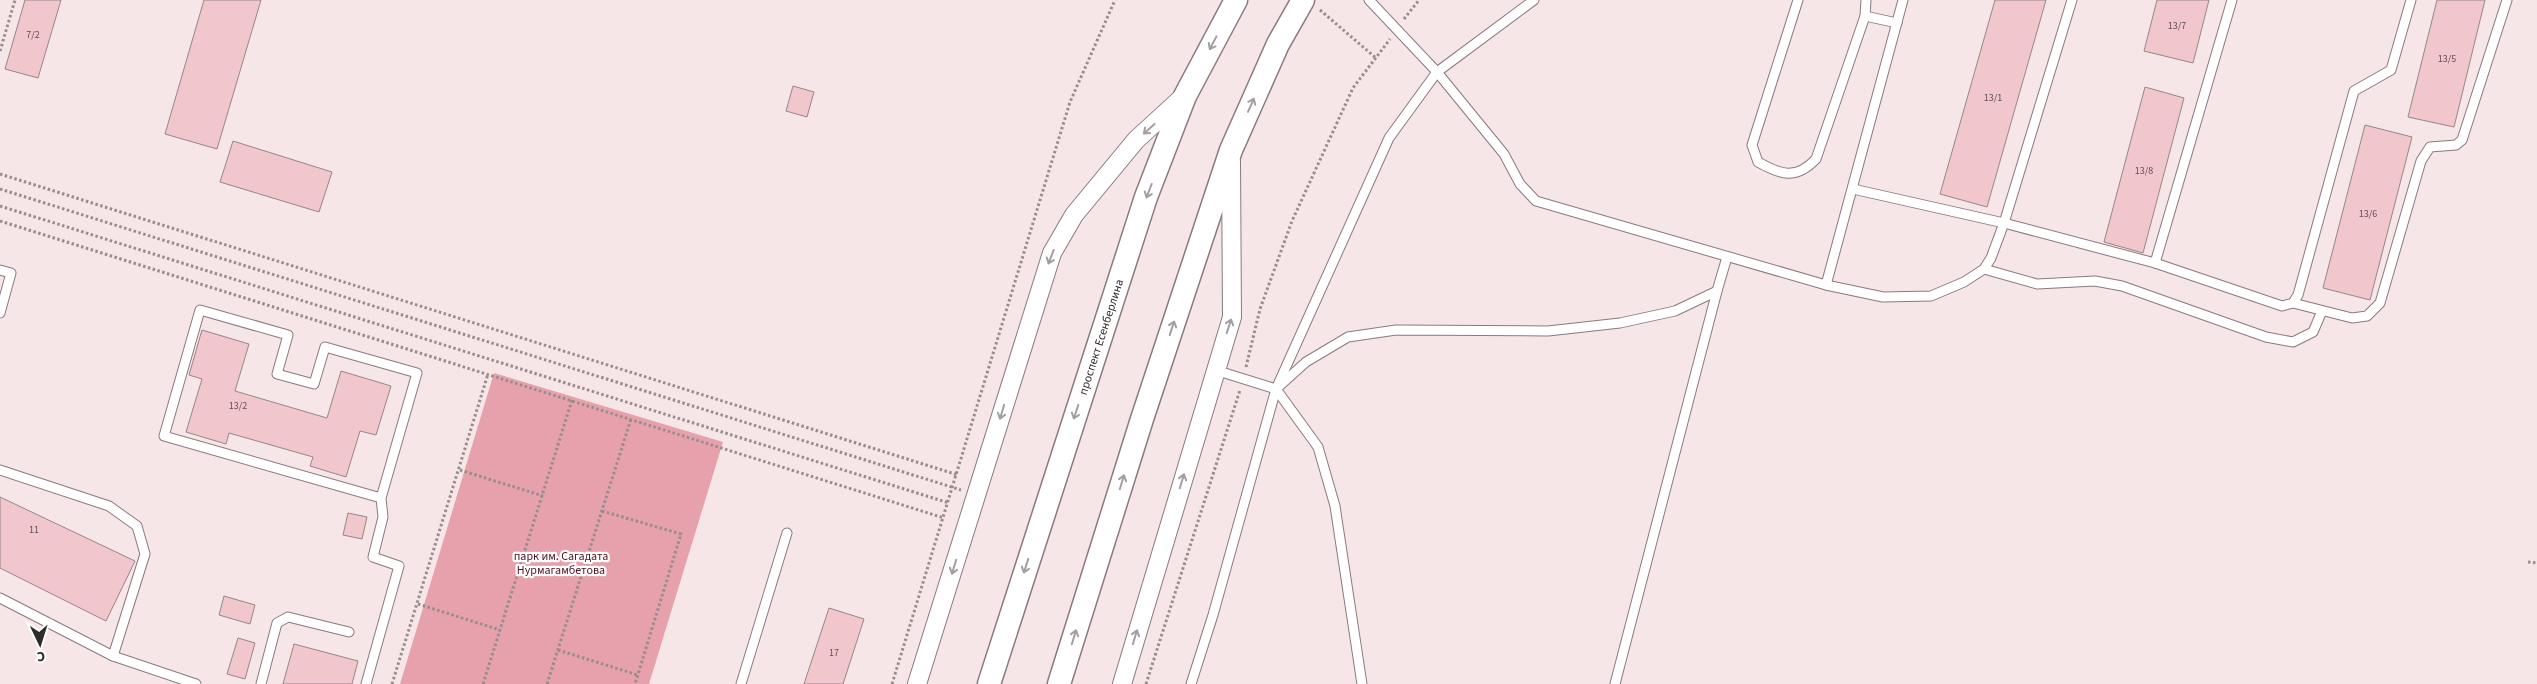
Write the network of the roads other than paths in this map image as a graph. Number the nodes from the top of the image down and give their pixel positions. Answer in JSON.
{"nodes":[{"id":1,"x":1236,"y":0,"type":"edge"},
{"id":2,"x":1370,"y":0,"type":"edge"},
{"id":3,"x":1534,"y":0,"type":"edge"},
{"id":4,"x":1798,"y":0,"type":"edge"},
{"id":5,"x":1866,"y":0,"type":"edge"},
{"id":6,"x":1903,"y":0,"type":"edge"},
{"id":7,"x":2072,"y":0,"type":"edge"},
{"id":8,"x":2232,"y":0,"type":"edge"},
{"id":9,"x":2411,"y":0,"type":"edge"},
{"id":10,"x":2507,"y":0,"type":"edge"},
{"id":11,"x":1309,"y":3,"type":"edge"},
{"id":12,"x":1865,"y":16,"type":"junction"},
{"id":13,"x":1897,"y":23,"type":"junction"},
{"id":14,"x":1438,"y":72,"type":"junction"},
{"id":15,"x":1185,"y":96,"type":"junction"},
{"id":16,"x":1231,"y":150,"type":"junction"},
{"id":17,"x":1853,"y":189,"type":"junction"},
{"id":18,"x":2004,"y":223,"type":"junction"},
{"id":19,"x":1728,"y":257,"type":"junction"},
{"id":20,"x":2155,"y":263,"type":"junction"},
{"id":21,"x":0,"y":270,"type":"edge"},
{"id":22,"x":1984,"y":270,"type":"junction"},
{"id":23,"x":1826,"y":285,"type":"junction"},
{"id":24,"x":1717,"y":290,"type":"junction"},
{"id":25,"x":2293,"y":303,"type":"junction"},
{"id":26,"x":2322,"y":311,"type":"junction"},
{"id":27,"x":0,"y":313,"type":"edge"},
{"id":28,"x":1215,"y":370,"type":"junction"},
{"id":29,"x":1276,"y":389,"type":"junction"},
{"id":30,"x":0,"y":470,"type":"edge"},
{"id":31,"x":381,"y":498,"type":"junction"},
{"id":32,"x":787,"y":532,"type":"dead end"},
{"id":33,"x":0,"y":598,"type":"edge"},
{"id":34,"x":349,"y":632,"type":"dead end"},
{"id":35,"x":113,"y":656,"type":"junction"},
{"id":36,"x":196,"y":684,"type":"edge"},
{"id":37,"x":261,"y":684,"type":"edge"},
{"id":38,"x":366,"y":684,"type":"edge"},
{"id":39,"x":741,"y":684,"type":"edge"},
{"id":40,"x":917,"y":684,"type":"edge"},
{"id":41,"x":989,"y":684,"type":"edge"},
{"id":42,"x":1059,"y":684,"type":"edge"},
{"id":43,"x":1122,"y":684,"type":"edge"},
{"id":44,"x":1191,"y":684,"type":"edge"},
{"id":45,"x":1362,"y":684,"type":"edge"},
{"id":46,"x":1615,"y":684,"type":"edge"}],
"edges":[{"from":1,"to":15,"type":"street","name":"проспект Есенберлина","one_way":true},
{"from":2,"to":14,"type":"lane"},
{"from":3,"to":14,"type":"lane"},
{"from":4,"to":12,"type":"lane"},
{"from":5,"to":12,"type":"lane"},
{"from":6,"to":13,"type":"lane"},
{"from":7,"to":18,"type":"lane"},
{"from":8,"to":20,"type":"lane"},
{"from":9,"to":25,"type":"lane"},
{"from":10,"to":26,"type":"lane"},
{"from":16,"to":11,"type":"street","one_way":true},
{"from":12,"to":13,"type":"lane"},
{"from":13,"to":17,"type":"lane"},
{"from":14,"to":19,"type":"lane"},
{"from":14,"to":29,"type":"lane"},
{"from":15,"to":40,"type":"street","one_way":true},
{"from":15,"to":41,"type":"street","name":"проспект Есенберлина","one_way":true},
{"from":28,"to":16,"type":"street","one_way":true},
{"from":42,"to":16,"type":"street","one_way":true},
{"from":17,"to":18,"type":"lane"},
{"from":17,"to":23,"type":"lane"},
{"from":18,"to":20,"type":"lane"},
{"from":18,"to":22,"type":"lane"},
{"from":19,"to":23,"type":"lane"},
{"from":19,"to":24,"type":"lane"},
{"from":20,"to":25,"type":"lane"},
{"from":21,"to":27,"type":"lane"},
{"from":22,"to":23,"type":"lane"},
{"from":22,"to":26,"type":"lane"},
{"from":24,"to":29,"type":"lane"},
{"from":24,"to":46,"type":"lane"},
{"from":25,"to":26,"type":"lane"},
{"from":28,"to":29,"type":"lane"},
{"from":43,"to":28,"type":"street","one_way":true},
{"from":29,"to":44,"type":"lane"},
{"from":29,"to":45,"type":"lane"},
{"from":30,"to":35,"type":"lane"},
{"from":31,"to":31,"type":"lane"},
{"from":31,"to":38,"type":"lane"},
{"from":32,"to":39,"type":"lane"},
{"from":33,"to":35,"type":"lane"},
{"from":34,"to":37,"type":"lane"},
{"from":35,"to":36,"type":"lane"}]}
